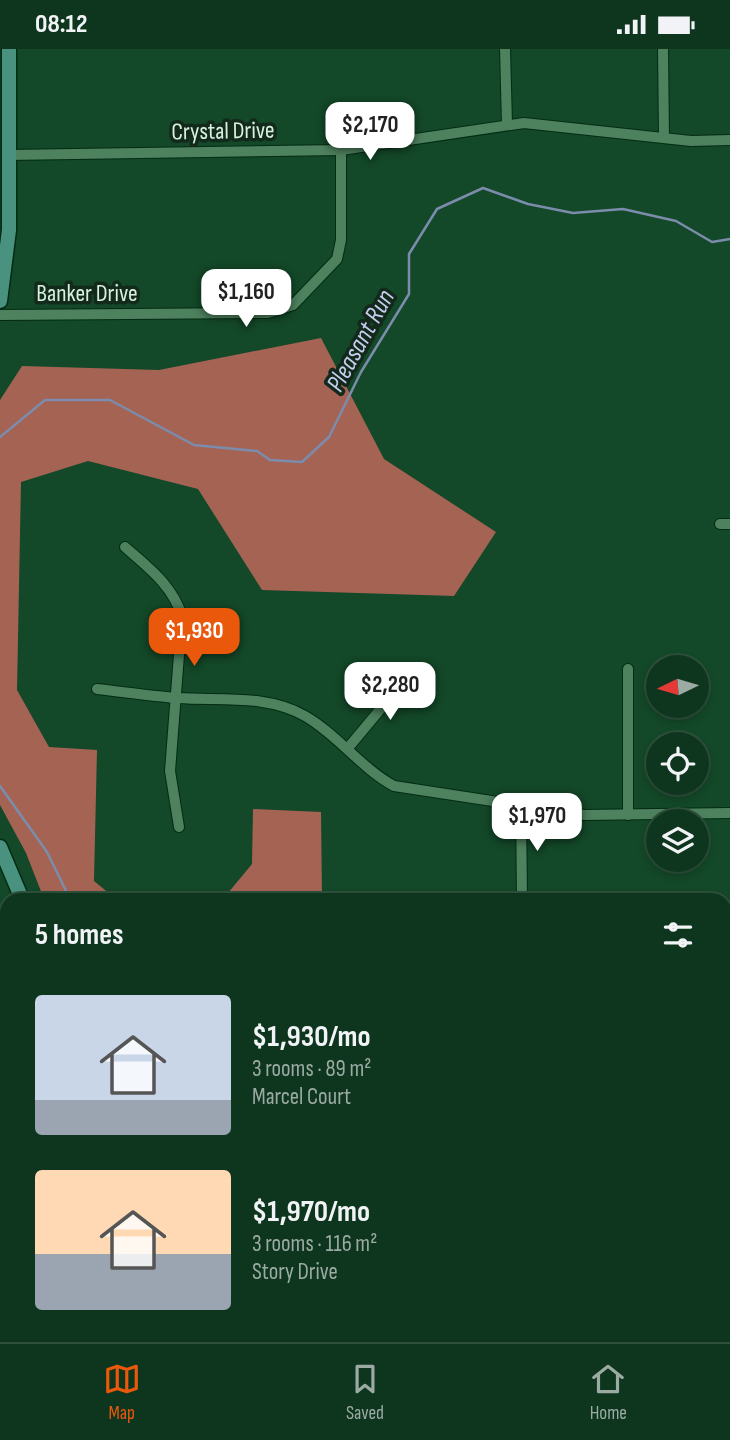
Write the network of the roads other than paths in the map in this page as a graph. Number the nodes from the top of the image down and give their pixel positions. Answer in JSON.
{"nodes":[{"id":1,"x":9,"y":49,"type":"edge"},
{"id":2,"x":505,"y":49,"type":"edge"},
{"id":3,"x":663,"y":49,"type":"edge"},
{"id":4,"x":507,"y":124,"type":"junction"},
{"id":5,"x":664,"y":137,"type":"junction"},
{"id":6,"x":730,"y":140,"type":"edge"},
{"id":7,"x":341,"y":150,"type":"junction"},
{"id":8,"x":8,"y":155,"type":"junction"},
{"id":9,"x":0,"y":302,"type":"edge"},
{"id":10,"x":0,"y":315,"type":"edge"},
{"id":11,"x":125,"y":547,"type":"dead end"},
{"id":12,"x":628,"y":669,"type":"dead end"},
{"id":13,"x":408,"y":676,"type":"dead end"},
{"id":14,"x":97,"y":689,"type":"dead end"},
{"id":15,"x":177,"y":698,"type":"junction"},
{"id":16,"x":348,"y":748,"type":"junction"},
{"id":17,"x":521,"y":807,"type":"junction"},
{"id":18,"x":730,"y":813,"type":"edge"},
{"id":19,"x":628,"y":815,"type":"junction"},
{"id":20,"x":179,"y":827,"type":"dead end"},
{"id":21,"x":0,"y":847,"type":"edge"},
{"id":22,"x":19,"y":893,"type":"edge"},
{"id":23,"x":522,"y":893,"type":"edge"}],
"edges":[{"from":1,"to":8,"type":"street"},
{"from":2,"to":4,"type":"street"},
{"from":3,"to":5,"type":"street"},
{"from":4,"to":5,"type":"street","name":"Crystal Drive"},
{"from":4,"to":7,"type":"street","name":"Crystal Drive"},
{"from":5,"to":6,"type":"street","name":"Crystal Drive"},
{"from":7,"to":8,"type":"street","name":"Crystal Drive"},
{"from":7,"to":10,"type":"street","name":"Banker Drive"},
{"from":8,"to":9,"type":"street"},
{"from":11,"to":15,"type":"street"},
{"from":12,"to":19,"type":"street"},
{"from":13,"to":16,"type":"street"},
{"from":14,"to":15,"type":"street"},
{"from":15,"to":16,"type":"street"},
{"from":15,"to":20,"type":"street"},
{"from":16,"to":17,"type":"street"},
{"from":17,"to":19,"type":"street"},
{"from":17,"to":23,"type":"street"},
{"from":18,"to":19,"type":"street"},
{"from":21,"to":22,"type":"street"}]}
